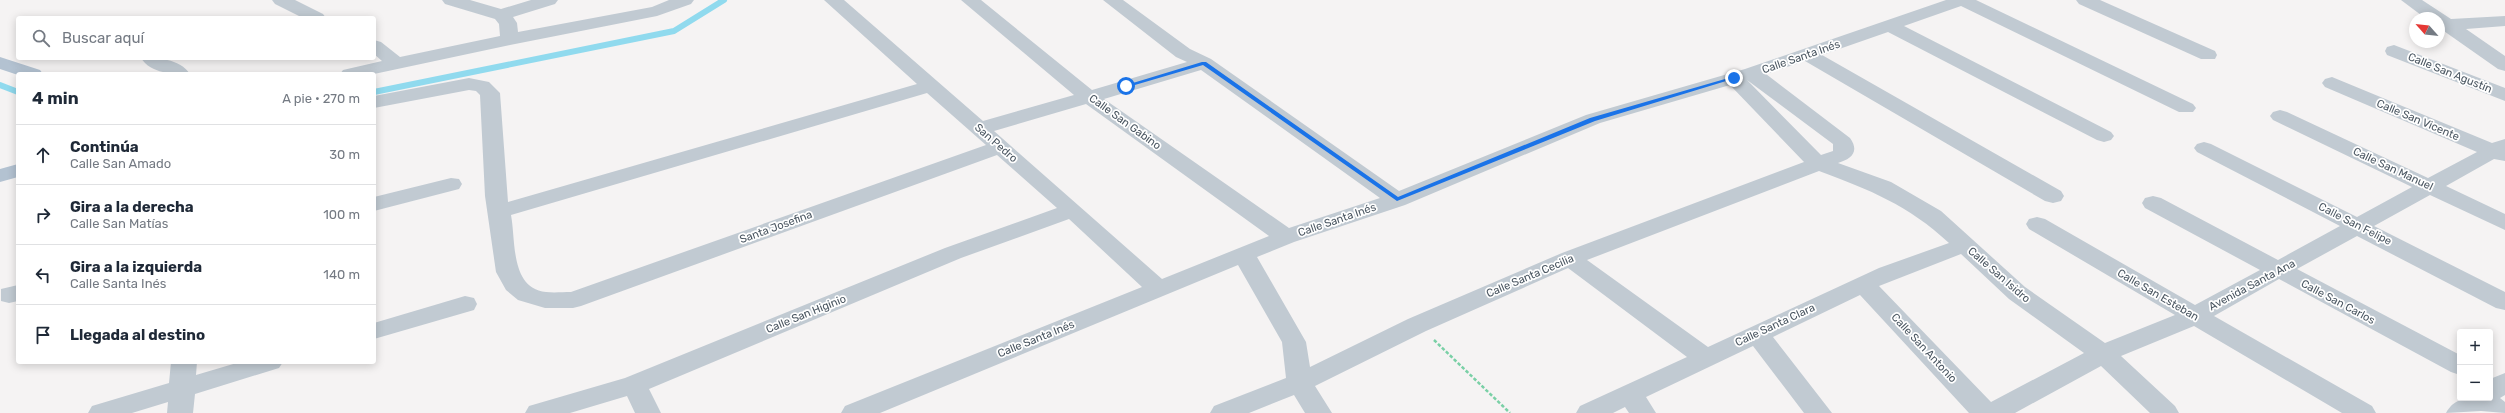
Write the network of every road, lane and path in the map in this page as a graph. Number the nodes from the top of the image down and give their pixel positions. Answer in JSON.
{"nodes":[{"id":1,"x":281,"y":0,"type":"edge"},
{"id":2,"x":451,"y":0,"type":"edge"},
{"id":3,"x":549,"y":0,"type":"edge"},
{"id":4,"x":685,"y":0,"type":"edge"},
{"id":5,"x":832,"y":0,"type":"edge"},
{"id":6,"x":970,"y":0,"type":"edge"},
{"id":7,"x":1112,"y":0,"type":"edge"},
{"id":8,"x":1963,"y":0,"type":"edge"},
{"id":9,"x":2085,"y":0,"type":"edge"},
{"id":10,"x":2410,"y":0,"type":"edge"},
{"id":11,"x":2428,"y":12,"type":"edge"},
{"id":12,"x":501,"y":15,"type":"junction"},
{"id":13,"x":313,"y":16,"type":"edge"},
{"id":14,"x":2445,"y":21,"type":"edge"},
{"id":15,"x":2505,"y":21,"type":"edge"},
{"id":16,"x":2445,"y":24,"type":"edge"},
{"id":17,"x":1890,"y":26,"type":"junction"},
{"id":18,"x":510,"y":39,"type":"junction"},
{"id":19,"x":376,"y":47,"type":"edge"},
{"id":20,"x":2394,"y":51,"type":"dead end"},
{"id":21,"x":1808,"y":55,"type":"junction"},
{"id":22,"x":2208,"y":55,"type":"dead end"},
{"id":23,"x":154,"y":60,"type":"edge"},
{"id":24,"x":0,"y":63,"type":"edge"},
{"id":25,"x":1204,"y":63,"type":"junction"},
{"id":26,"x":392,"y":64,"type":"junction"},
{"id":27,"x":2505,"y":65,"type":"edge"},
{"id":28,"x":27,"y":72,"type":"edge"},
{"id":29,"x":176,"y":72,"type":"edge"},
{"id":30,"x":358,"y":72,"type":"edge"},
{"id":31,"x":1743,"y":75,"type":"junction"},
{"id":32,"x":2332,"y":83,"type":"dead end"},
{"id":33,"x":930,"y":86,"type":"junction"},
{"id":34,"x":2505,"y":95,"type":"edge"},
{"id":35,"x":1089,"y":96,"type":"junction"},
{"id":36,"x":376,"y":102,"type":"edge"},
{"id":37,"x":2186,"y":108,"type":"dead end"},
{"id":38,"x":2280,"y":116,"type":"dead end"},
{"id":39,"x":979,"y":129,"type":"junction"},
{"id":40,"x":2104,"y":136,"type":"dead end"},
{"id":41,"x":999,"y":147,"type":"junction"},
{"id":42,"x":2204,"y":148,"type":"dead end"},
{"id":43,"x":2501,"y":151,"type":"edge"},
{"id":44,"x":1817,"y":163,"type":"junction"},
{"id":45,"x":16,"y":171,"type":"edge"},
{"id":46,"x":0,"y":176,"type":"edge"},
{"id":47,"x":451,"y":184,"type":"dead end"},
{"id":48,"x":2429,"y":187,"type":"junction"},
{"id":49,"x":2053,"y":196,"type":"dead end"},
{"id":50,"x":1397,"y":200,"type":"junction"},
{"id":51,"x":2153,"y":202,"type":"dead end"},
{"id":52,"x":376,"y":203,"type":"edge"},
{"id":53,"x":1072,"y":210,"type":"junction"},
{"id":54,"x":500,"y":211,"type":"junction"},
{"id":55,"x":2505,"y":223,"type":"edge"},
{"id":56,"x":2037,"y":224,"type":"dead end"},
{"id":57,"x":2359,"y":225,"type":"junction"},
{"id":58,"x":1286,"y":237,"type":"junction"},
{"id":59,"x":1965,"y":245,"type":"junction"},
{"id":60,"x":1244,"y":255,"type":"junction"},
{"id":61,"x":1570,"y":258,"type":"junction"},
{"id":62,"x":2279,"y":270,"type":"junction"},
{"id":63,"x":1863,"y":284,"type":"junction"},
{"id":64,"x":1158,"y":288,"type":"junction"},
{"id":65,"x":2505,"y":302,"type":"edge"},
{"id":66,"x":465,"y":304,"type":"dead end"},
{"id":67,"x":2194,"y":316,"type":"junction"},
{"id":68,"x":1418,"y":325,"type":"junction"},
{"id":69,"x":376,"y":330,"type":"edge"},
{"id":70,"x":1757,"y":334,"type":"junction"},
{"id":71,"x":2102,"y":354,"type":"junction"},
{"id":72,"x":1706,"y":358,"type":"junction"},
{"id":73,"x":184,"y":364,"type":"edge"},
{"id":74,"x":263,"y":364,"type":"edge"},
{"id":75,"x":2458,"y":365,"type":"edge"},
{"id":76,"x":1300,"y":382,"type":"junction"},
{"id":77,"x":634,"y":385,"type":"junction"},
{"id":78,"x":183,"y":388,"type":"junction"},
{"id":79,"x":2493,"y":394,"type":"edge"},
{"id":80,"x":2476,"y":401,"type":"edge"},
{"id":81,"x":1637,"y":404,"type":"edge"},
{"id":82,"x":860,"y":412,"type":"edge"},
{"id":83,"x":102,"y":413,"type":"edge"},
{"id":84,"x":180,"y":413,"type":"edge"},
{"id":85,"x":538,"y":413,"type":"edge"},
{"id":86,"x":648,"y":413,"type":"edge"},
{"id":87,"x":1223,"y":413,"type":"edge"},
{"id":88,"x":1319,"y":413,"type":"edge"},
{"id":89,"x":1510,"y":413,"type":"edge"},
{"id":90,"x":1589,"y":413,"type":"edge"},
{"id":91,"x":1819,"y":413,"type":"edge"},
{"id":92,"x":1985,"y":413,"type":"edge"},
{"id":93,"x":1993,"y":413,"type":"edge"},
{"id":94,"x":2166,"y":413,"type":"edge"},
{"id":95,"x":2364,"y":413,"type":"edge"},
{"id":96,"x":2459,"y":413,"type":"edge"},
{"id":97,"x":2502,"y":413,"type":"edge"}],
"edges":[{"from":1,"to":13,"type":"street"},
{"from":2,"to":12,"type":"street"},
{"from":3,"to":12,"type":"street"},
{"from":4,"to":18,"type":"street"},
{"from":5,"to":33,"type":"street","name":"San Pedro"},
{"from":6,"to":35,"type":"street","name":"Calle San Gabino"},
{"from":7,"to":25,"type":"street"},
{"from":8,"to":17,"type":"street","name":"Calle Santa Inés"},
{"from":8,"to":37,"type":"street"},
{"from":9,"to":22,"type":"street"},
{"from":10,"to":11,"type":"street"},
{"from":12,"to":18,"type":"street"},
{"from":14,"to":15,"type":"street"},
{"from":16,"to":27,"type":"street"},
{"from":17,"to":21,"type":"street","name":"Calle Santa Inés"},
{"from":17,"to":40,"type":"street"},
{"from":18,"to":26,"type":"street"},
{"from":19,"to":26,"type":"street"},
{"from":20,"to":34,"type":"street","name":"Calle San Agustín"},
{"from":21,"to":31,"type":"street","name":"Calle Santa Inés"},
{"from":21,"to":49,"type":"street"},
{"from":23,"to":29,"type":"street"},
{"from":24,"to":28,"type":"main road"},
{"from":25,"to":35,"type":"street"},
{"from":25,"to":50,"type":"street"},
{"from":26,"to":30,"type":"street"},
{"from":31,"to":44,"type":"street"},
{"from":31,"to":44,"type":"street","name":"Calle Santa Cecilia"},
{"from":31,"to":50,"type":"street","name":"Calle Santa Inés"},
{"from":32,"to":43,"type":"street","name":"Calle San Vicente"},
{"from":33,"to":39,"type":"street","name":"San Pedro"},
{"from":33,"to":54,"type":"street"},
{"from":35,"to":39,"type":"street"},
{"from":35,"to":58,"type":"street","name":"Calle San Gabino"},
{"from":36,"to":54,"type":"street","name":"Santa Josefina"},
{"from":38,"to":48,"type":"street","name":"Calle San Manuel"},
{"from":39,"to":41,"type":"street","name":"San Pedro"},
{"from":41,"to":53,"type":"street","name":"San Pedro"},
{"from":41,"to":54,"type":"street","name":"Santa Josefina"},
{"from":42,"to":57,"type":"street","name":"Calle San Felipe"},
{"from":43,"to":48,"type":"street","name":"Avenida Santa Ana"},
{"from":44,"to":59,"type":"street","name":"Calle San Isidro"},
{"from":44,"to":61,"type":"street","name":"Calle Santa Cecilia"},
{"from":45,"to":46,"type":"main road"},
{"from":47,"to":52,"type":"street"},
{"from":48,"to":55,"type":"street","name":"Calle San Manuel"},
{"from":48,"to":57,"type":"street","name":"Avenida Santa Ana"},
{"from":50,"to":58,"type":"street","name":"Calle Santa Inés"},
{"from":51,"to":62,"type":"street","name":"Calle San Carlos"},
{"from":53,"to":64,"type":"street","name":"San Pedro"},
{"from":53,"to":77,"type":"street","name":"Calle San Higinio"},
{"from":56,"to":67,"type":"street","name":"Calle San Esteban"},
{"from":57,"to":62,"type":"street","name":"Avenida Santa Ana"},
{"from":57,"to":65,"type":"street","name":"Calle San Felipe"},
{"from":58,"to":60,"type":"street","name":"Calle Santa Inés"},
{"from":59,"to":63,"type":"street","name":"Calle Santa Clara"},
{"from":59,"to":71,"type":"street","name":"Calle San Isidro"},
{"from":60,"to":64,"type":"street","name":"Calle Santa Inés"},
{"from":60,"to":76,"type":"street"},
{"from":61,"to":68,"type":"street","name":"Calle Santa Cecilia"},
{"from":61,"to":72,"type":"street"},
{"from":62,"to":67,"type":"street","name":"Avenida Santa Ana"},
{"from":62,"to":75,"type":"street","name":"Calle San Carlos"},
{"from":63,"to":70,"type":"street","name":"Calle Santa Clara"},
{"from":63,"to":92,"type":"street","name":"Calle San Antonio"},
{"from":64,"to":82,"type":"street","name":"Calle Santa Inés"},
{"from":66,"to":69,"type":"street"},
{"from":67,"to":71,"type":"street","name":"Avenida Santa Ana"},
{"from":67,"to":95,"type":"street","name":"Calle San Esteban"},
{"from":68,"to":76,"type":"street","name":"Calle Santa Cecilia"},
{"from":68,"to":89,"type":"path"},
{"from":70,"to":72,"type":"street","name":"Calle Santa Clara"},
{"from":70,"to":91,"type":"street"},
{"from":71,"to":93,"type":"street","name":"Avenida Santa Ana"},
{"from":71,"to":94,"type":"street","name":"Calle San Isidro"},
{"from":72,"to":81,"type":"street","name":"Calle Santa Clara"},
{"from":73,"to":78,"type":"street"},
{"from":74,"to":78,"type":"street"},
{"from":76,"to":87,"type":"street","name":"Calle Santa Cecilia"},
{"from":76,"to":88,"type":"street"},
{"from":77,"to":85,"type":"street","name":"Calle San Higinio"},
{"from":77,"to":86,"type":"street"},
{"from":78,"to":83,"type":"street"},
{"from":78,"to":84,"type":"street"},
{"from":79,"to":97,"type":"street"},
{"from":80,"to":96,"type":"street"},
{"from":81,"to":90,"type":"street","name":"Calle Santa Clara"}]}
